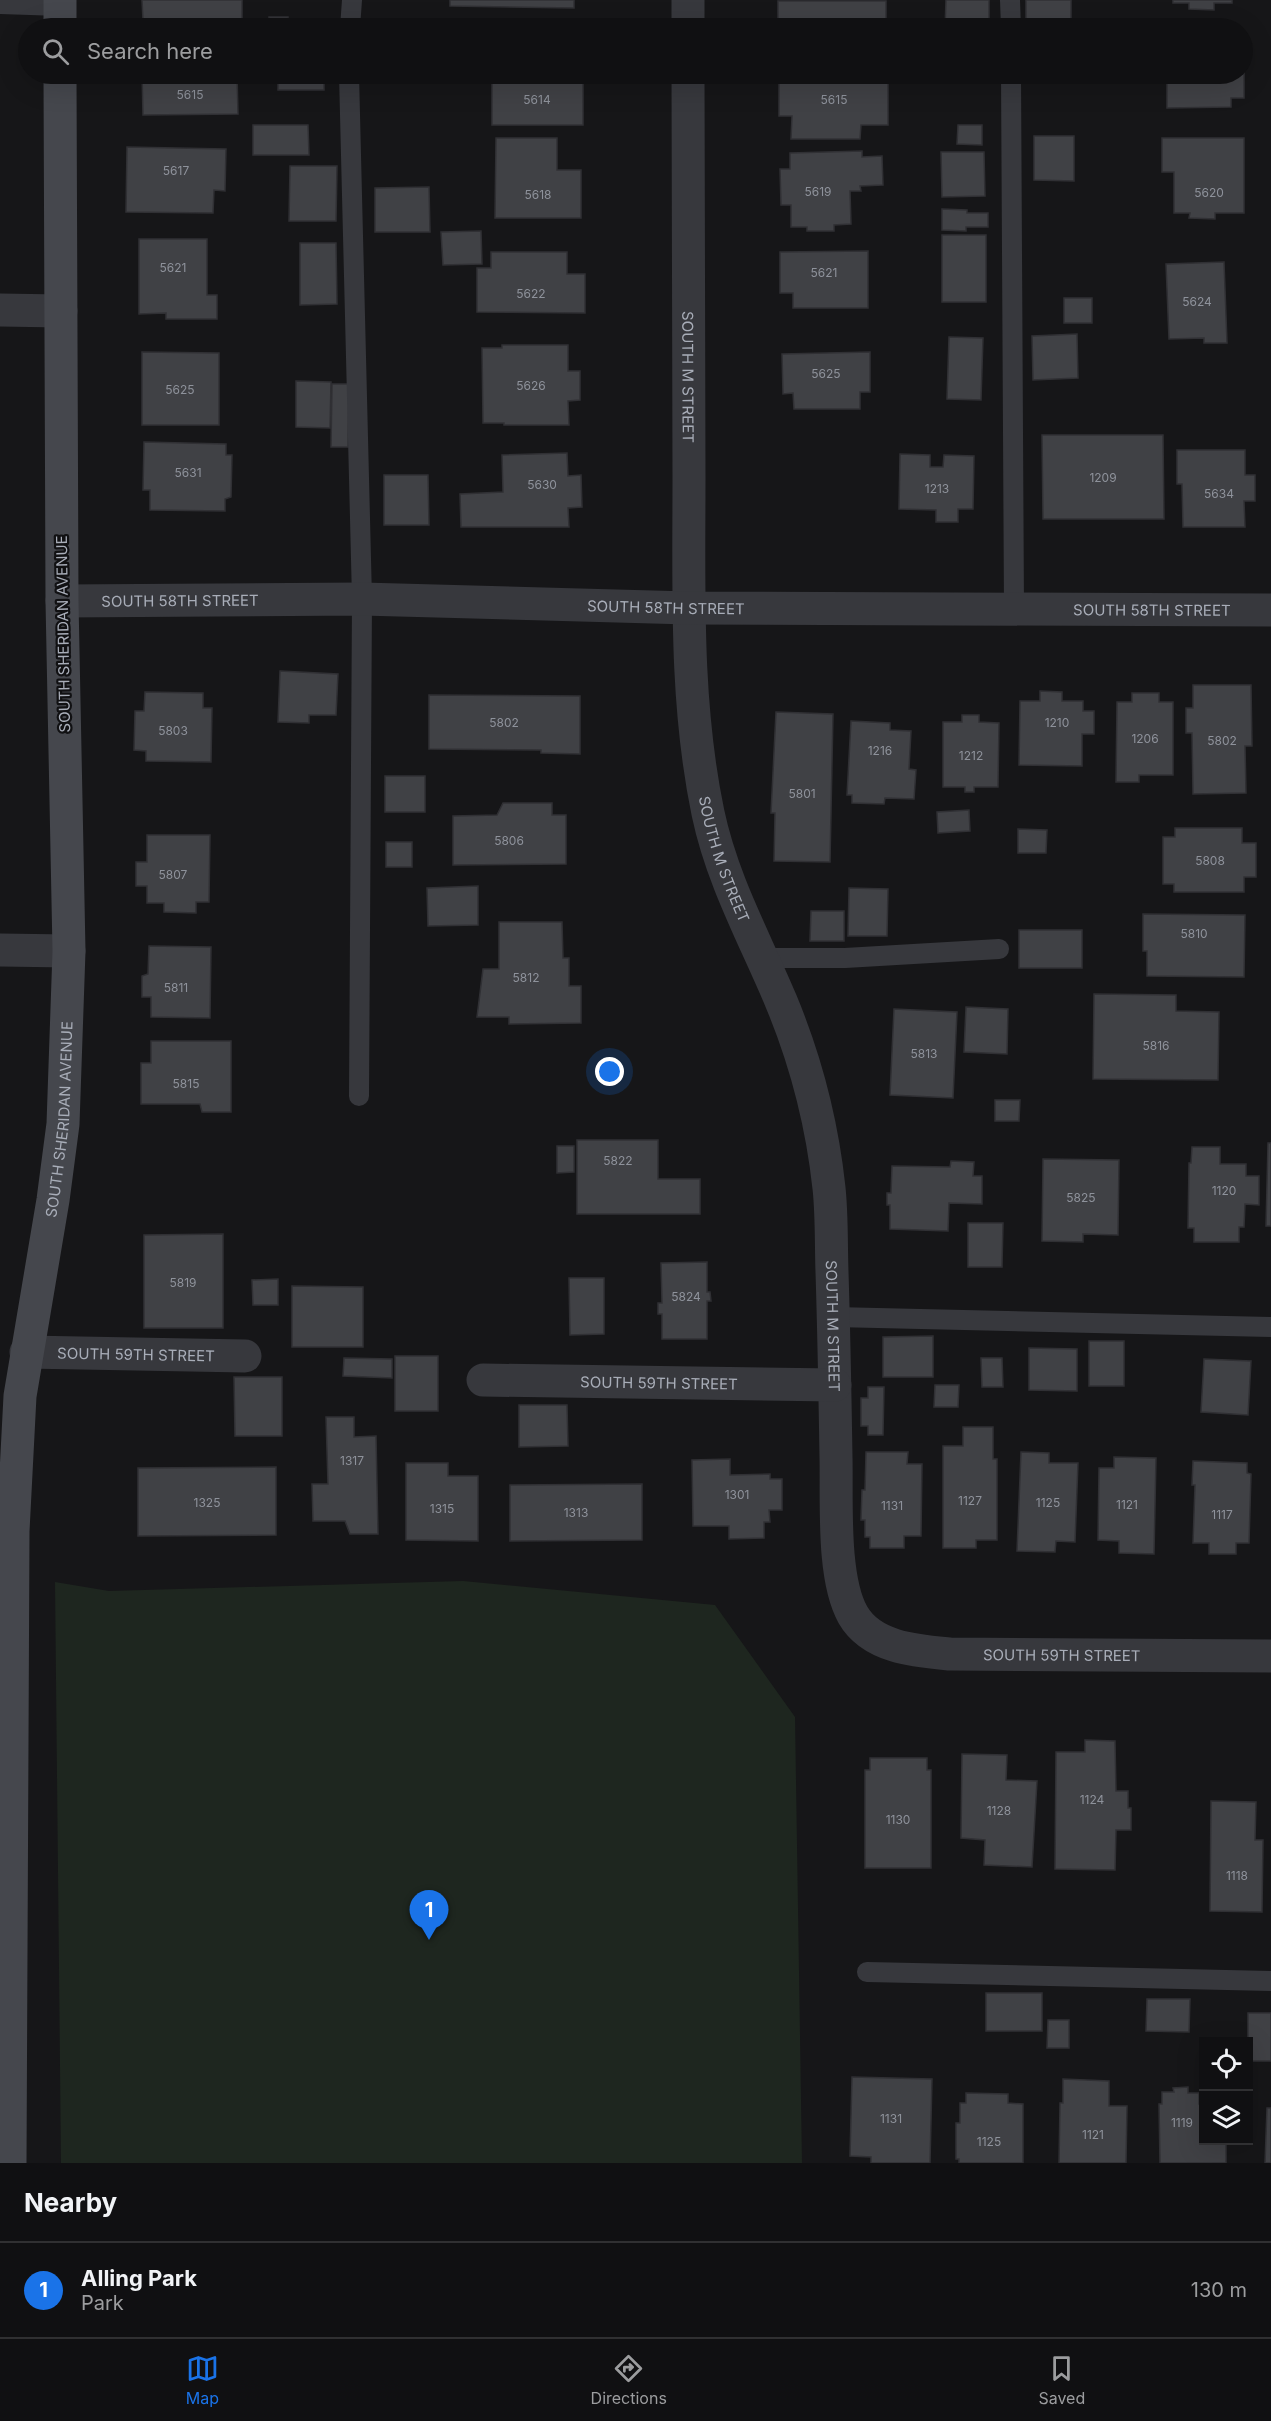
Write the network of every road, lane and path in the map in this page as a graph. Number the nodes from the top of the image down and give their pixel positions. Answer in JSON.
{"nodes":[{"id":1,"x":352,"y":0,"type":"edge"},
{"id":2,"x":688,"y":0,"type":"edge"},
{"id":3,"x":1010,"y":0,"type":"edge"},
{"id":4,"x":0,"y":4,"type":"edge"},
{"id":5,"x":60,"y":12,"type":"edge"},
{"id":6,"x":351,"y":18,"type":"edge"},
{"id":7,"x":688,"y":18,"type":"edge"},
{"id":8,"x":1011,"y":18,"type":"edge"},
{"id":9,"x":60,"y":84,"type":"edge"},
{"id":10,"x":349,"y":84,"type":"edge"},
{"id":11,"x":688,"y":84,"type":"edge"},
{"id":12,"x":1011,"y":84,"type":"edge"},
{"id":13,"x":0,"y":310,"type":"edge"},
{"id":14,"x":61,"y":311,"type":"junction"},
{"id":15,"x":362,"y":599,"type":"junction"},
{"id":16,"x":62,"y":601,"type":"junction"},
{"id":17,"x":689,"y":608,"type":"junction"},
{"id":18,"x":1014,"y":609,"type":"junction"},
{"id":19,"x":1271,"y":609,"type":"edge"},
{"id":20,"x":999,"y":949,"type":"dead end"},
{"id":21,"x":0,"y":950,"type":"edge"},
{"id":22,"x":69,"y":951,"type":"junction"},
{"id":23,"x":761,"y":958,"type":"junction"},
{"id":24,"x":359,"y":1096,"type":"dead end"},
{"id":25,"x":834,"y":1317,"type":"junction"},
{"id":26,"x":1271,"y":1327,"type":"edge"},
{"id":27,"x":26,"y":1352,"type":"junction"},
{"id":28,"x":245,"y":1356,"type":"dead end"},
{"id":29,"x":483,"y":1380,"type":"dead end"},
{"id":30,"x":835,"y":1385,"type":"junction"},
{"id":31,"x":859,"y":1625,"type":"joint"},
{"id":32,"x":1271,"y":1656,"type":"edge"},
{"id":33,"x":867,"y":1972,"type":"dead end"},
{"id":34,"x":1271,"y":1981,"type":"edge"},
{"id":35,"x":10,"y":2163,"type":"edge"}],
"edges":[{"from":1,"to":6,"type":"lane"},
{"from":2,"to":7,"type":"street"},
{"from":3,"to":8,"type":"lane"},
{"from":4,"to":5,"type":"lane"},
{"from":9,"to":14,"type":"street","name":"SOUTH SHERIDAN AVENUE"},
{"from":10,"to":15,"type":"lane"},
{"from":11,"to":17,"type":"street","name":"SOUTH M STREET"},
{"from":12,"to":18,"type":"lane"},
{"from":13,"to":14,"type":"street"},
{"from":14,"to":16,"type":"street","name":"SOUTH SHERIDAN AVENUE"},
{"from":15,"to":16,"type":"street","name":"SOUTH 58TH STREET"},
{"from":15,"to":17,"type":"street","name":"SOUTH 58TH STREET"},
{"from":15,"to":24,"type":"lane"},
{"from":16,"to":22,"type":"street","name":"SOUTH SHERIDAN AVENUE"},
{"from":17,"to":18,"type":"street","name":"SOUTH 58TH STREET"},
{"from":17,"to":23,"type":"street","name":"SOUTH M STREET"},
{"from":18,"to":19,"type":"street","name":"SOUTH 58TH STREET"},
{"from":20,"to":23,"type":"lane"},
{"from":21,"to":22,"type":"street"},
{"from":22,"to":27,"type":"street","name":"SOUTH SHERIDAN AVENUE"},
{"from":23,"to":25,"type":"street","name":"SOUTH M STREET"},
{"from":25,"to":26,"type":"lane"},
{"from":25,"to":30,"type":"street","name":"SOUTH M STREET"},
{"from":27,"to":28,"type":"street","name":"SOUTH 59TH STREET"},
{"from":27,"to":35,"type":"street","name":"SOUTH SHERIDAN AVENUE"},
{"from":29,"to":30,"type":"street","name":"SOUTH 59TH STREET"},
{"from":30,"to":31,"type":"street","name":"SOUTH M STREET"},
{"from":31,"to":32,"type":"street","name":"SOUTH 59TH STREET"},
{"from":33,"to":34,"type":"lane"}]}
